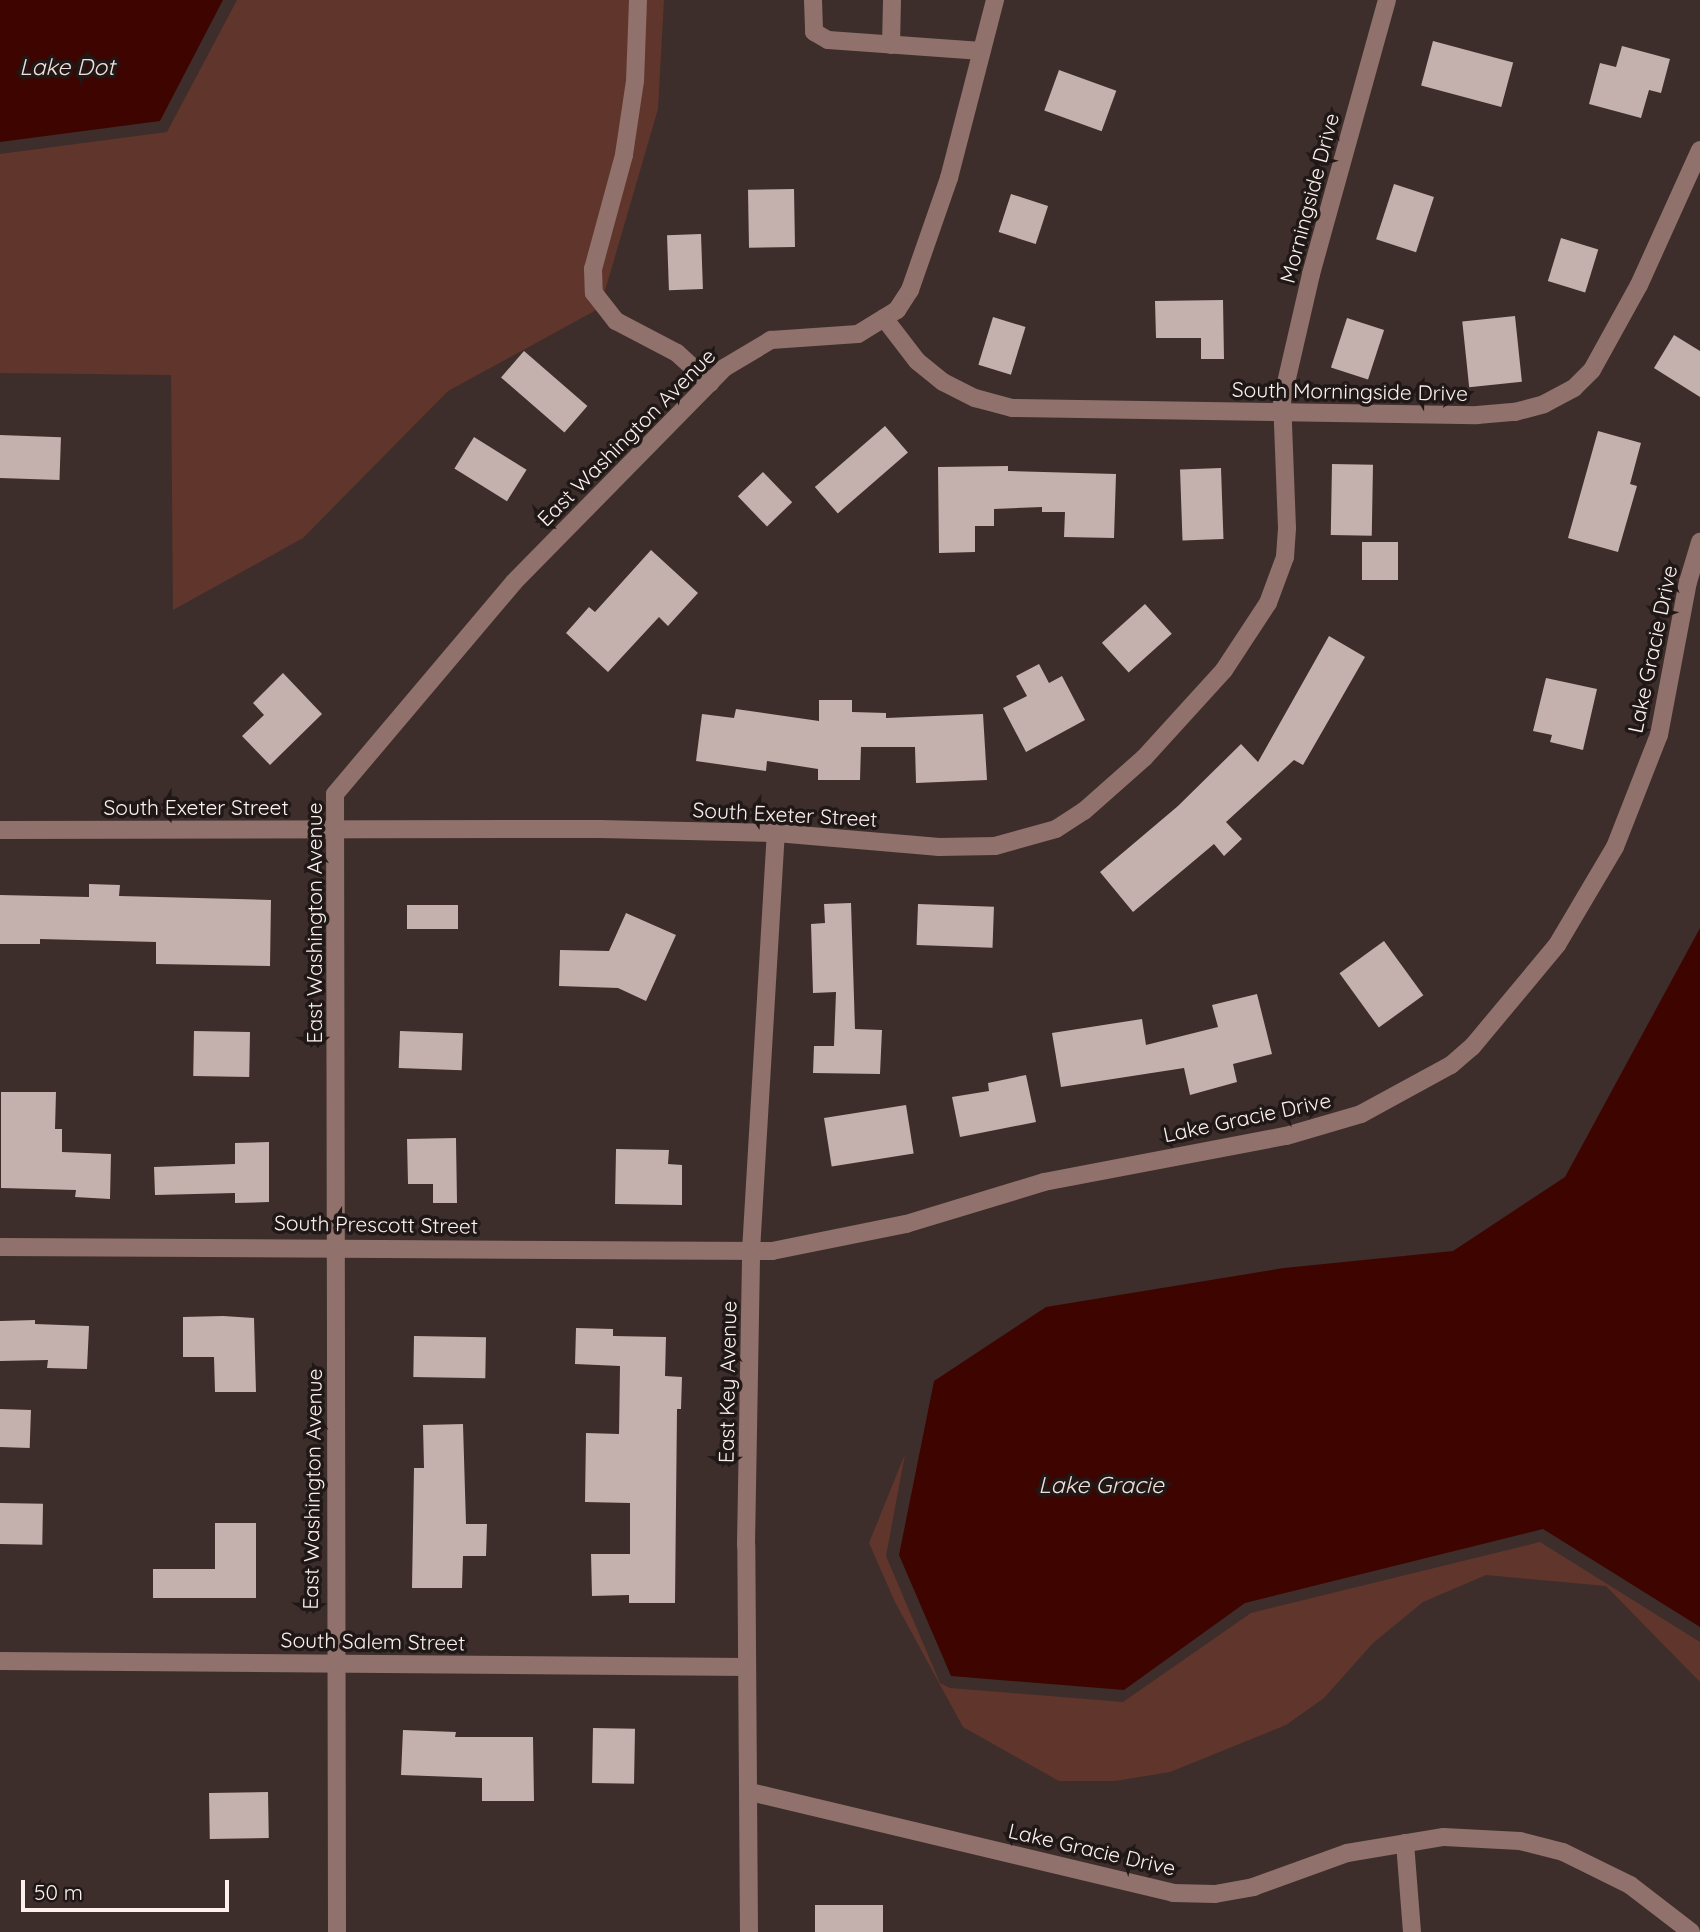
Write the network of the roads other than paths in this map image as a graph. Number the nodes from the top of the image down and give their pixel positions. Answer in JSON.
{"nodes":[{"id":1,"x":638,"y":0,"type":"edge"},
{"id":2,"x":813,"y":0,"type":"edge"},
{"id":3,"x":892,"y":0,"type":"edge"},
{"id":4,"x":995,"y":0,"type":"edge"},
{"id":5,"x":1387,"y":0,"type":"edge"},
{"id":6,"x":891,"y":45,"type":"junction"},
{"id":7,"x":982,"y":51,"type":"junction"},
{"id":8,"x":1700,"y":150,"type":"edge"},
{"id":9,"x":884,"y":318,"type":"junction"},
{"id":10,"x":710,"y":383,"type":"junction"},
{"id":11,"x":1283,"y":410,"type":"junction"},
{"id":12,"x":1700,"y":542,"type":"edge"},
{"id":13,"x":335,"y":829,"type":"junction"},
{"id":14,"x":0,"y":830,"type":"edge"},
{"id":15,"x":776,"y":834,"type":"junction"},
{"id":16,"x":338,"y":1245,"type":"junction"},
{"id":17,"x":0,"y":1247,"type":"edge"},
{"id":18,"x":751,"y":1251,"type":"junction"},
{"id":19,"x":0,"y":1661,"type":"edge"},
{"id":20,"x":335,"y":1663,"type":"junction"},
{"id":21,"x":746,"y":1667,"type":"junction"},
{"id":22,"x":750,"y":1792,"type":"junction"},
{"id":23,"x":1405,"y":1843,"type":"junction"},
{"id":24,"x":337,"y":1932,"type":"edge"},
{"id":25,"x":749,"y":1932,"type":"edge"},
{"id":26,"x":1412,"y":1932,"type":"edge"},
{"id":27,"x":1691,"y":1932,"type":"edge"}],
"edges":[{"from":1,"to":10,"type":"street"},
{"from":2,"to":6,"type":"street"},
{"from":3,"to":6,"type":"street"},
{"from":4,"to":7,"type":"street","name":"East Washington Avenue"},
{"from":5,"to":11,"type":"street","name":"Morningside Drive"},
{"from":6,"to":7,"type":"street"},
{"from":7,"to":9,"type":"street","name":"East Washington Avenue"},
{"from":8,"to":11,"type":"street","name":"South Morningside Drive"},
{"from":9,"to":10,"type":"street","name":"East Washington Avenue"},
{"from":9,"to":11,"type":"street","name":"South Morningside Drive"},
{"from":10,"to":13,"type":"street","name":"East Washington Avenue"},
{"from":11,"to":15,"type":"street","name":"South Exeter Street"},
{"from":12,"to":18,"type":"street","name":"Lake Gracie Drive"},
{"from":13,"to":14,"type":"street","name":"South Exeter Street"},
{"from":13,"to":15,"type":"street","name":"South Exeter Street"},
{"from":13,"to":16,"type":"street","name":"East Washington Avenue"},
{"from":15,"to":18,"type":"street","name":"East Key Avenue"},
{"from":16,"to":17,"type":"street","name":"South Prescott Street"},
{"from":16,"to":18,"type":"street","name":"South Prescott Street"},
{"from":16,"to":20,"type":"street","name":"East Washington Avenue"},
{"from":18,"to":21,"type":"street","name":"East Key Avenue"},
{"from":19,"to":20,"type":"street","name":"South Salem Street"},
{"from":20,"to":21,"type":"street","name":"South Salem Street"},
{"from":20,"to":24,"type":"street","name":"East Washington Avenue"},
{"from":21,"to":22,"type":"street","name":"East Key Avenue"},
{"from":22,"to":23,"type":"street","name":"Lake Gracie Drive"},
{"from":22,"to":25,"type":"street","name":"East Key Avenue"},
{"from":23,"to":26,"type":"street"},
{"from":23,"to":27,"type":"street","name":"Lake Gracie Drive"}]}
